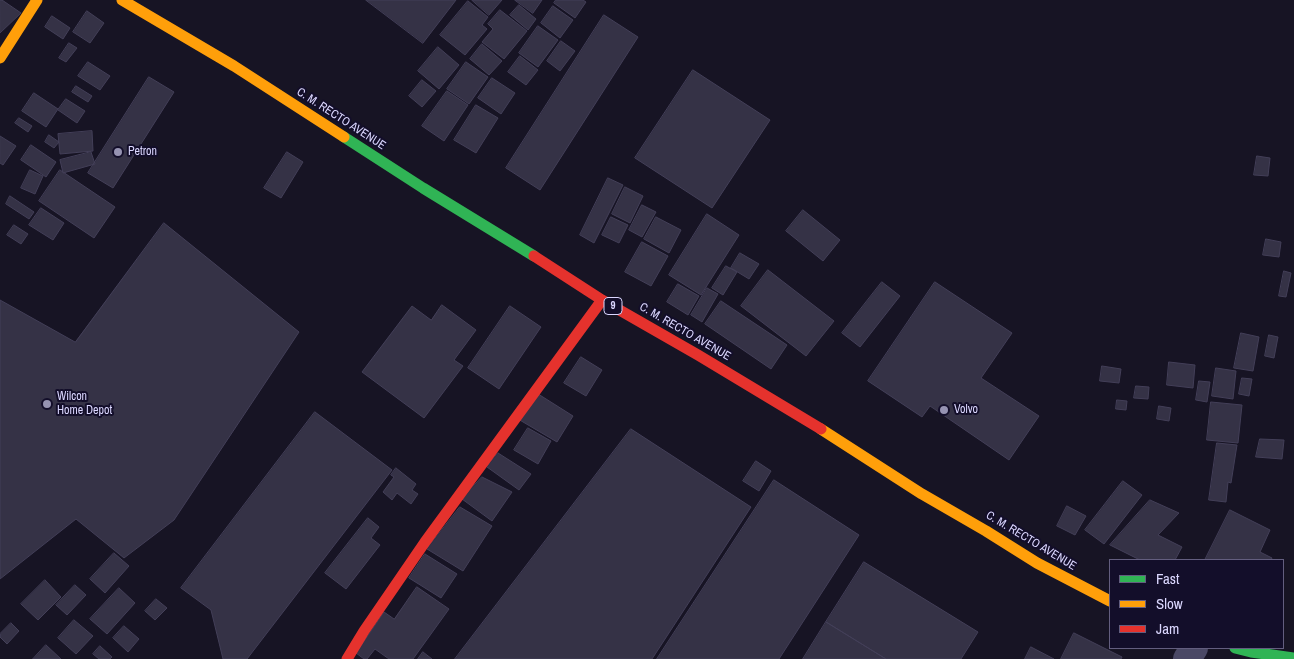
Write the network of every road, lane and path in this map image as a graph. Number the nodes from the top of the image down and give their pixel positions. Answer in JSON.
{"nodes":[{"id":1,"x":37,"y":0,"type":"edge"},
{"id":2,"x":122,"y":0,"type":"edge"},
{"id":3,"x":0,"y":58,"type":"edge"},
{"id":4,"x":602,"y":300,"type":"junction"},
{"id":5,"x":1109,"y":600,"type":"edge"},
{"id":6,"x":1239,"y":649,"type":"edge"},
{"id":7,"x":1294,"y":658,"type":"edge"},
{"id":8,"x":347,"y":659,"type":"edge"}],
"edges":[{"from":1,"to":3,"type":"main road"},
{"from":2,"to":4,"type":"main road","name":"C. M. RECTO AVENUE","number":"9"},
{"from":4,"to":5,"type":"main road","name":"C. M. RECTO AVENUE","number":"9"},
{"from":4,"to":8,"type":"main road"},
{"from":6,"to":7,"type":"main road"}]}
